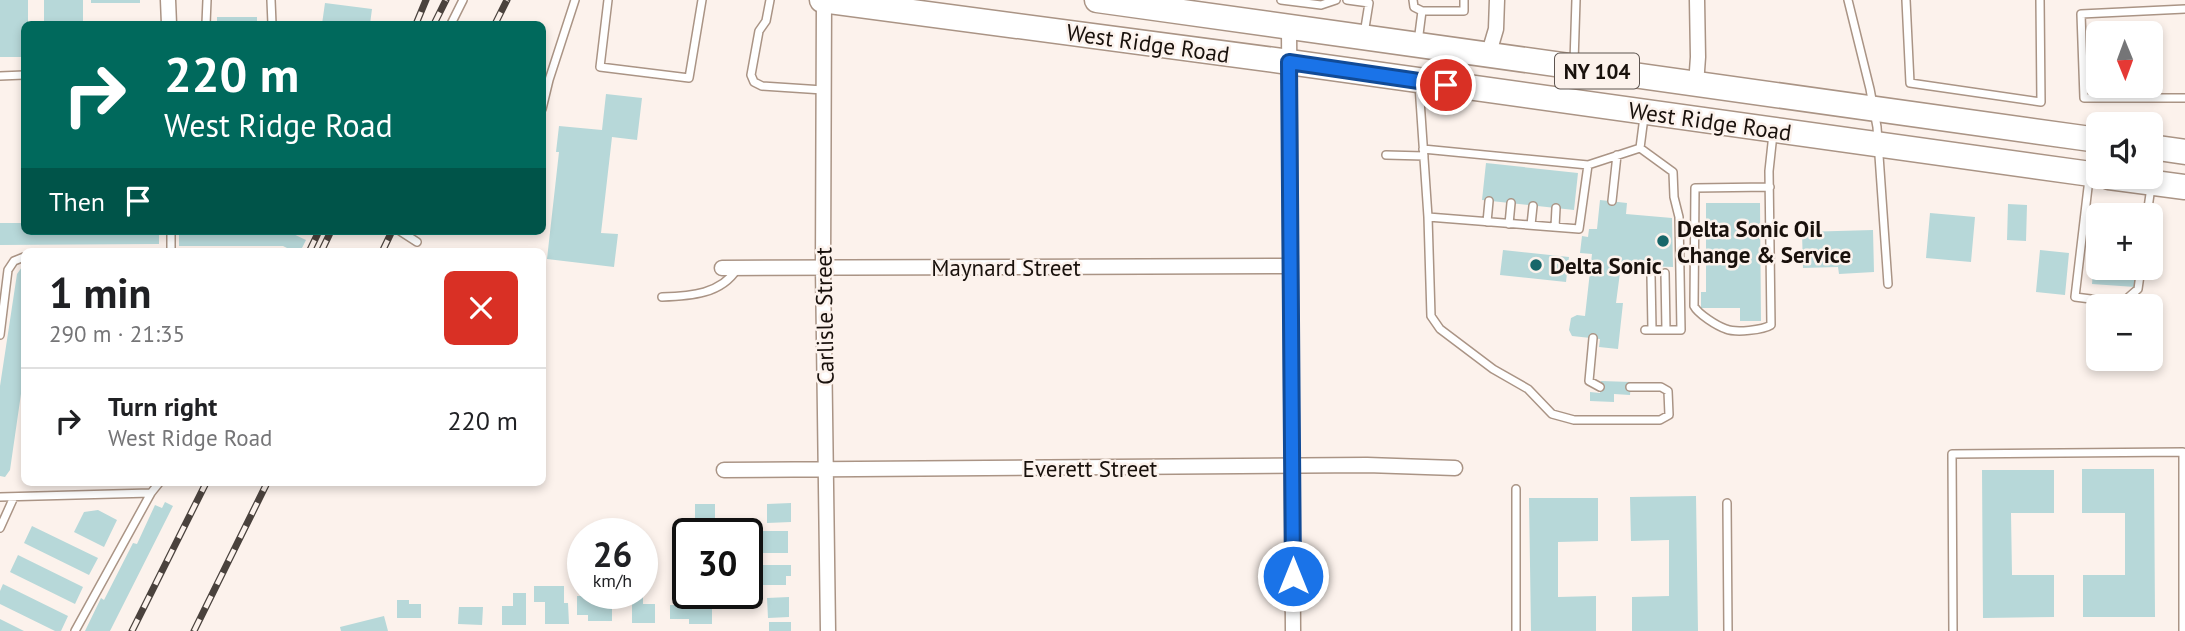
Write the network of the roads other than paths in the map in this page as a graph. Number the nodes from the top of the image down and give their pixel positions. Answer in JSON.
{"nodes":[{"id":1,"x":168,"y":0,"type":"edge"},
{"id":2,"x":207,"y":0,"type":"edge"},
{"id":3,"x":271,"y":0,"type":"edge"},
{"id":4,"x":463,"y":0,"type":"edge"},
{"id":5,"x":575,"y":0,"type":"edge"},
{"id":6,"x":608,"y":0,"type":"edge"},
{"id":7,"x":702,"y":0,"type":"edge"},
{"id":8,"x":770,"y":0,"type":"edge"},
{"id":9,"x":823,"y":0,"type":"edge"},
{"id":10,"x":1097,"y":0,"type":"edge"},
{"id":11,"x":1281,"y":0,"type":"edge"},
{"id":12,"x":1336,"y":0,"type":"edge"},
{"id":13,"x":1347,"y":0,"type":"edge"},
{"id":14,"x":1413,"y":0,"type":"edge"},
{"id":15,"x":1464,"y":0,"type":"edge"},
{"id":16,"x":1497,"y":0,"type":"edge"},
{"id":17,"x":1576,"y":0,"type":"edge"},
{"id":18,"x":1697,"y":0,"type":"edge"},
{"id":19,"x":1848,"y":0,"type":"edge"},
{"id":20,"x":1906,"y":0,"type":"edge"},
{"id":21,"x":2040,"y":0,"type":"edge"},
{"id":22,"x":2185,"y":9,"type":"edge"},
{"id":23,"x":1422,"y":11,"type":"junction"},
{"id":24,"x":169,"y":21,"type":"edge"},
{"id":25,"x":206,"y":21,"type":"edge"},
{"id":26,"x":272,"y":21,"type":"edge"},
{"id":27,"x":452,"y":21,"type":"edge"},
{"id":28,"x":1289,"y":28,"type":"junction"},
{"id":29,"x":1363,"y":38,"type":"junction"},
{"id":30,"x":1417,"y":46,"type":"junction"},
{"id":31,"x":1488,"y":56,"type":"junction"},
{"id":32,"x":1289,"y":62,"type":"junction"},
{"id":33,"x":1574,"y":68,"type":"junction"},
{"id":34,"x":21,"y":75,"type":"edge"},
{"id":35,"x":0,"y":76,"type":"edge"},
{"id":36,"x":1418,"y":81,"type":"junction"},
{"id":37,"x":1696,"y":85,"type":"junction"},
{"id":38,"x":824,"y":90,"type":"junction"},
{"id":39,"x":546,"y":92,"type":"edge"},
{"id":40,"x":2185,"y":98,"type":"edge"},
{"id":41,"x":1874,"y":109,"type":"junction"},
{"id":42,"x":1644,"y":112,"type":"junction"},
{"id":43,"x":1773,"y":130,"type":"junction"},
{"id":44,"x":2086,"y":138,"type":"edge"},
{"id":45,"x":1878,"y":145,"type":"junction"},
{"id":46,"x":1640,"y":148,"type":"junction"},
{"id":47,"x":2163,"y":149,"type":"edge"},
{"id":48,"x":2185,"y":152,"type":"edge"},
{"id":49,"x":1424,"y":153,"type":"junction"},
{"id":50,"x":1386,"y":155,"type":"dead end"},
{"id":51,"x":1617,"y":155,"type":"junction"},
{"id":52,"x":1492,"y":156,"type":"junction"},
{"id":53,"x":1536,"y":160,"type":"junction"},
{"id":54,"x":1560,"y":162,"type":"junction"},
{"id":55,"x":1491,"y":165,"type":"dead end"},
{"id":56,"x":1588,"y":165,"type":"junction"},
{"id":57,"x":1535,"y":169,"type":"dead end"},
{"id":58,"x":1560,"y":172,"type":"dead end"},
{"id":59,"x":2086,"y":173,"type":"edge"},
{"id":60,"x":2163,"y":184,"type":"edge"},
{"id":61,"x":1770,"y":187,"type":"junction"},
{"id":62,"x":2185,"y":187,"type":"edge"},
{"id":63,"x":1489,"y":201,"type":"dead end"},
{"id":64,"x":1612,"y":201,"type":"dead end"},
{"id":65,"x":1511,"y":203,"type":"dead end"},
{"id":66,"x":1533,"y":206,"type":"dead end"},
{"id":67,"x":1556,"y":208,"type":"dead end"},
{"id":68,"x":1428,"y":217,"type":"junction"},
{"id":69,"x":1488,"y":222,"type":"junction"},
{"id":70,"x":1509,"y":224,"type":"junction"},
{"id":71,"x":1531,"y":225,"type":"junction"},
{"id":72,"x":1555,"y":227,"type":"junction"},
{"id":73,"x":406,"y":235,"type":"edge"},
{"id":74,"x":417,"y":242,"type":"dead end"},
{"id":75,"x":2086,"y":242,"type":"edge"},
{"id":76,"x":21,"y":258,"type":"edge"},
{"id":77,"x":1290,"y":266,"type":"junction"},
{"id":78,"x":722,"y":268,"type":"dead end"},
{"id":79,"x":738,"y":268,"type":"junction"},
{"id":80,"x":823,"y":268,"type":"junction"},
{"id":81,"x":1665,"y":273,"type":"dead end"},
{"id":82,"x":1651,"y":276,"type":"dead end"},
{"id":83,"x":2139,"y":280,"type":"edge"},
{"id":84,"x":1888,"y":284,"type":"dead end"},
{"id":85,"x":662,"y":297,"type":"dead end"},
{"id":86,"x":1667,"y":330,"type":"junction"},
{"id":87,"x":0,"y":335,"type":"edge"},
{"id":88,"x":1593,"y":338,"type":"dead end"},
{"id":89,"x":1601,"y":387,"type":"dead end"},
{"id":90,"x":1630,"y":387,"type":"dead end"},
{"id":91,"x":1292,"y":466,"type":"junction"},
{"id":92,"x":1455,"y":467,"type":"dead end"},
{"id":93,"x":826,"y":469,"type":"junction"},
{"id":94,"x":724,"y":470,"type":"dead end"},
{"id":95,"x":157,"y":486,"type":"edge"},
{"id":96,"x":1516,"y":489,"type":"dead end"},
{"id":97,"x":151,"y":493,"type":"junction"},
{"id":98,"x":0,"y":497,"type":"edge"},
{"id":99,"x":14,"y":497,"type":"junction"},
{"id":100,"x":1727,"y":503,"type":"dead end"},
{"id":101,"x":0,"y":528,"type":"edge"},
{"id":102,"x":75,"y":631,"type":"edge"},
{"id":103,"x":828,"y":631,"type":"edge"},
{"id":104,"x":1293,"y":631,"type":"edge"},
{"id":105,"x":1516,"y":631,"type":"edge"},
{"id":106,"x":1728,"y":631,"type":"edge"},
{"id":107,"x":1953,"y":631,"type":"edge"},
{"id":108,"x":2183,"y":631,"type":"edge"}],
"edges":[{"from":1,"to":24,"type":"street"},
{"from":2,"to":25,"type":"lane"},
{"from":3,"to":26,"type":"lane"},
{"from":4,"to":27,"type":"lane"},
{"from":5,"to":39,"type":"lane"},
{"from":6,"to":7,"type":"lane"},
{"from":8,"to":38,"type":"lane"},
{"from":9,"to":32,"type":"highway","name":"West Ridge Road","number":"NY 104"},
{"from":9,"to":38,"type":"street","name":"Carlisle Street"},
{"from":10,"to":28,"type":"highway","name":"West Ridge Road","number":"NY 104"},
{"from":11,"to":12,"type":"lane"},
{"from":13,"to":29,"type":"lane"},
{"from":14,"to":23,"type":"lane"},
{"from":15,"to":23,"type":"lane"},
{"from":16,"to":31,"type":"street"},
{"from":17,"to":33,"type":"lane"},
{"from":18,"to":37,"type":"street"},
{"from":19,"to":41,"type":"lane"},
{"from":20,"to":21,"type":"lane"},
{"from":22,"to":40,"type":"lane"},
{"from":23,"to":30,"type":"lane"},
{"from":28,"to":29,"type":"highway","name":"West Ridge Road","number":"NY 104"},
{"from":28,"to":32,"type":"street"},
{"from":29,"to":30,"type":"highway","name":"West Ridge Road","number":"NY 104"},
{"from":30,"to":31,"type":"highway","name":"West Ridge Road","number":"NY 104"},
{"from":31,"to":33,"type":"highway","name":"West Ridge Road","number":"NY 104"},
{"from":32,"to":36,"type":"highway","name":"West Ridge Road","number":"NY 104"},
{"from":32,"to":77,"type":"street"},
{"from":33,"to":37,"type":"highway","name":"West Ridge Road","number":"NY 104"},
{"from":34,"to":35,"type":"lane"},
{"from":36,"to":42,"type":"highway","name":"West Ridge Road","number":"NY 104"},
{"from":36,"to":49,"type":"lane"},
{"from":37,"to":41,"type":"highway","name":"West Ridge Road","number":"NY 104"},
{"from":38,"to":80,"type":"street","name":"Carlisle Street"},
{"from":41,"to":44,"type":"highway","name":"West Ridge Road","number":"NY 104"},
{"from":41,"to":45,"type":"lane"},
{"from":42,"to":43,"type":"highway","name":"West Ridge Road","number":"NY 104"},
{"from":42,"to":46,"type":"lane"},
{"from":43,"to":45,"type":"highway","name":"West Ridge Road","number":"NY 104"},
{"from":43,"to":61,"type":"lane"},
{"from":45,"to":59,"type":"highway","name":"West Ridge Road","number":"NY 104"},
{"from":45,"to":84,"type":"lane"},
{"from":46,"to":51,"type":"lane"},
{"from":46,"to":86,"type":"lane"},
{"from":47,"to":48,"type":"highway"},
{"from":49,"to":50,"type":"lane"},
{"from":49,"to":52,"type":"lane"},
{"from":49,"to":68,"type":"lane"},
{"from":51,"to":56,"type":"lane"},
{"from":51,"to":64,"type":"lane"},
{"from":52,"to":53,"type":"lane"},
{"from":52,"to":55,"type":"lane"},
{"from":53,"to":54,"type":"lane"},
{"from":53,"to":57,"type":"lane"},
{"from":54,"to":56,"type":"lane"},
{"from":54,"to":58,"type":"lane"},
{"from":56,"to":72,"type":"lane"},
{"from":60,"to":62,"type":"highway","name":"West Ridge Road","number":"NY 104"},
{"from":61,"to":61,"type":"lane"},
{"from":63,"to":69,"type":"lane"},
{"from":65,"to":70,"type":"lane"},
{"from":66,"to":71,"type":"lane"},
{"from":67,"to":72,"type":"lane"},
{"from":68,"to":69,"type":"lane"},
{"from":68,"to":90,"type":"lane"},
{"from":69,"to":70,"type":"lane"},
{"from":70,"to":71,"type":"lane"},
{"from":71,"to":72,"type":"lane"},
{"from":73,"to":74,"type":"lane"},
{"from":75,"to":83,"type":"lane"},
{"from":76,"to":87,"type":"lane"},
{"from":77,"to":80,"type":"street","name":"Maynard Street"},
{"from":77,"to":91,"type":"street"},
{"from":78,"to":79,"type":"street","name":"Maynard Street"},
{"from":79,"to":80,"type":"street","name":"Maynard Street"},
{"from":79,"to":85,"type":"lane"},
{"from":80,"to":93,"type":"street","name":"Carlisle Street"},
{"from":81,"to":86,"type":"lane"},
{"from":82,"to":86,"type":"lane"},
{"from":88,"to":89,"type":"lane"},
{"from":91,"to":92,"type":"street","name":"Everett Street"},
{"from":91,"to":93,"type":"street","name":"Everett Street"},
{"from":91,"to":104,"type":"street"},
{"from":93,"to":94,"type":"street","name":"Everett Street"},
{"from":93,"to":103,"type":"street","name":"Carlisle Street"},
{"from":95,"to":97,"type":"lane"},
{"from":96,"to":105,"type":"lane"},
{"from":97,"to":99,"type":"lane"},
{"from":97,"to":102,"type":"lane"},
{"from":98,"to":99,"type":"lane"},
{"from":99,"to":101,"type":"lane"},
{"from":100,"to":106,"type":"lane"},
{"from":107,"to":108,"type":"lane"}]}
